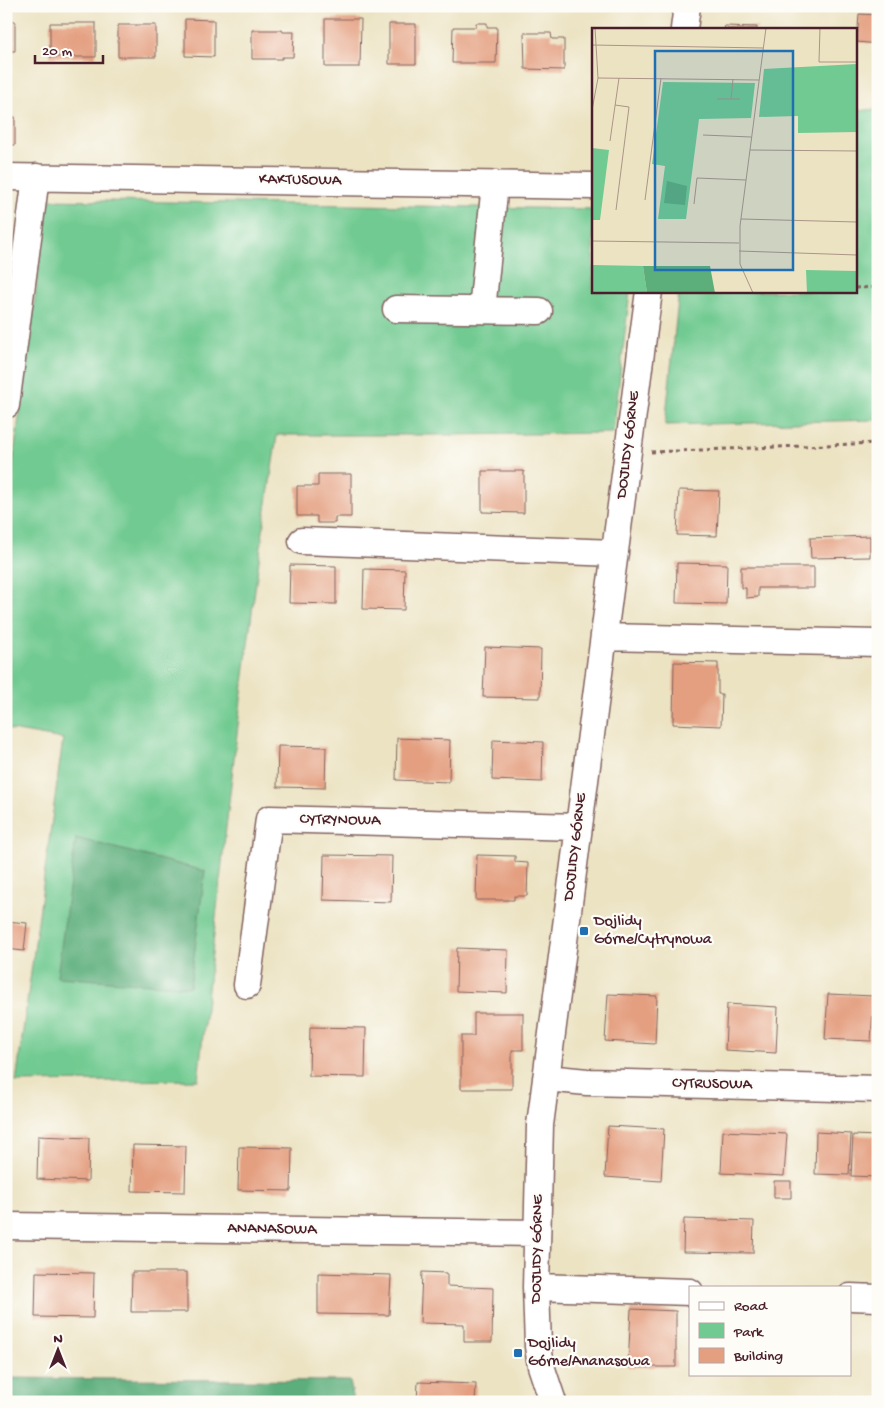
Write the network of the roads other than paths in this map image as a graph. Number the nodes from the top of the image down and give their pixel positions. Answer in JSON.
{"nodes":[{"id":1,"x":687,"y":6,"type":"edge"},
{"id":2,"x":684,"y":28,"type":"edge"},
{"id":3,"x":6,"y":177,"type":"edge"},
{"id":4,"x":36,"y":177,"type":"junction"},
{"id":5,"x":495,"y":184,"type":"junction"},
{"id":6,"x":592,"y":186,"type":"edge"},
{"id":7,"x":649,"y":292,"type":"edge"},
{"id":8,"x":396,"y":309,"type":"dead end"},
{"id":9,"x":482,"y":310,"type":"junction"},
{"id":10,"x":539,"y":311,"type":"dead end"},
{"id":11,"x":6,"y":405,"type":"edge"},
{"id":12,"x":302,"y":541,"type":"dead end"},
{"id":13,"x":615,"y":553,"type":"junction"},
{"id":14,"x":604,"y":637,"type":"junction"},
{"id":15,"x":878,"y":643,"type":"edge"},
{"id":16,"x":579,"y":827,"type":"junction"},
{"id":17,"x":247,"y":985,"type":"dead end"},
{"id":18,"x":546,"y":1078,"type":"junction"},
{"id":19,"x":878,"y":1089,"type":"edge"},
{"id":20,"x":6,"y":1226,"type":"edge"},
{"id":21,"x":537,"y":1234,"type":"junction"},
{"id":22,"x":536,"y":1287,"type":"junction"},
{"id":23,"x":689,"y":1292,"type":"edge"},
{"id":24,"x":852,"y":1297,"type":"edge"},
{"id":25,"x":878,"y":1298,"type":"edge"},
{"id":26,"x":553,"y":1402,"type":"edge"}],
"edges":[{"from":1,"to":2,"type":"street"},
{"from":3,"to":4,"type":"street","name":"KAKTUSOWA"},
{"from":4,"to":5,"type":"street","name":"KAKTUSOWA"},
{"from":4,"to":11,"type":"street"},
{"from":5,"to":6,"type":"street","name":"KAKTUSOWA"},
{"from":5,"to":9,"type":"street"},
{"from":7,"to":13,"type":"street","name":"DOJLIDY GÓRNE"},
{"from":8,"to":9,"type":"street"},
{"from":9,"to":10,"type":"street"},
{"from":12,"to":13,"type":"street"},
{"from":13,"to":14,"type":"street","name":"DOJLIDY GÓRNE"},
{"from":14,"to":15,"type":"street"},
{"from":14,"to":16,"type":"street","name":"DOJLIDY GÓRNE"},
{"from":16,"to":17,"type":"street","name":"CYTRYNOWA"},
{"from":16,"to":18,"type":"street","name":"DOJLIDY GÓRNE"},
{"from":18,"to":19,"type":"street","name":"CYTRUSOWA"},
{"from":18,"to":21,"type":"street","name":"DOJLIDY GÓRNE"},
{"from":20,"to":21,"type":"street","name":"ANANASOWA"},
{"from":21,"to":22,"type":"street","name":"DOJLIDY GÓRNE"},
{"from":22,"to":23,"type":"street"},
{"from":22,"to":26,"type":"street","name":"DOJLIDY GÓRNE"},
{"from":24,"to":25,"type":"street"}]}
